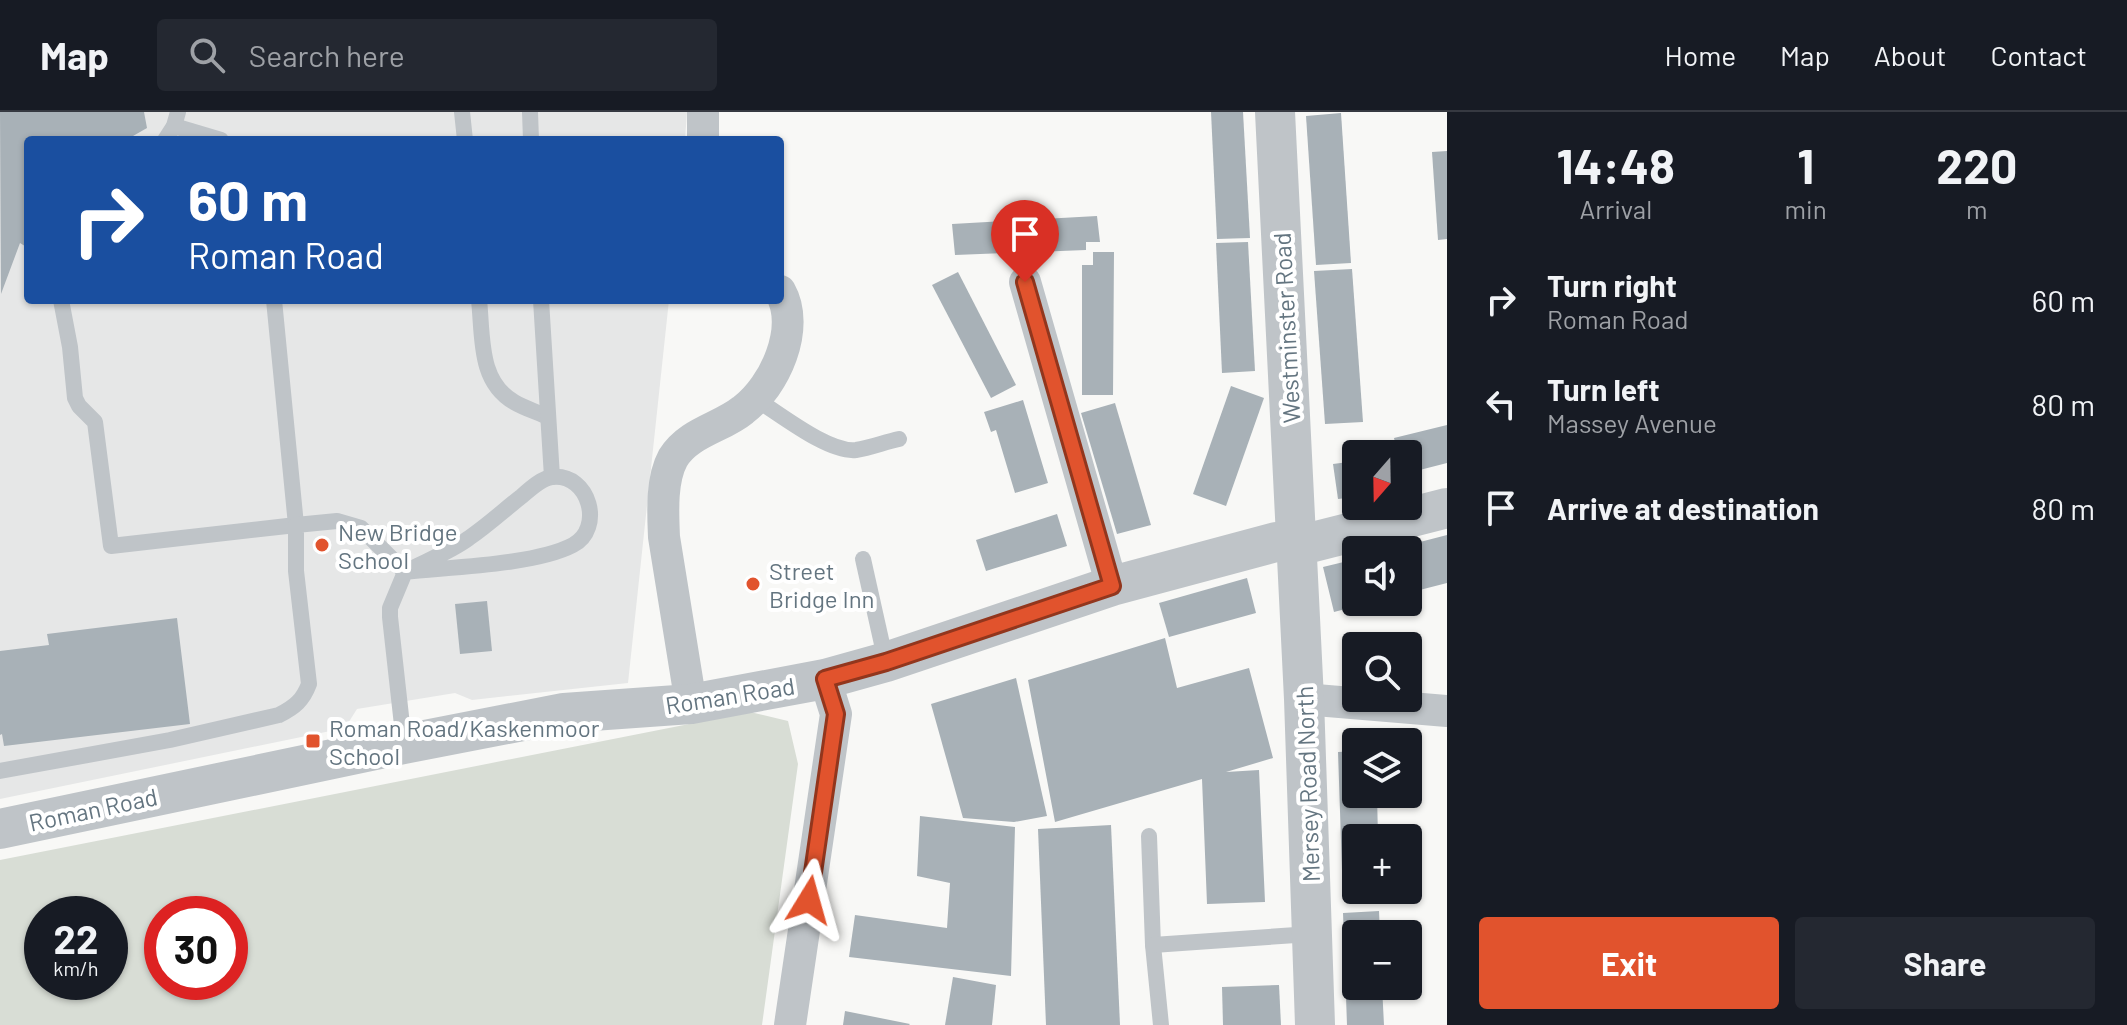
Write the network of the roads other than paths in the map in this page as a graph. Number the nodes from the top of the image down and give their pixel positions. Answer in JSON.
{"nodes":[{"id":1,"x":462,"y":112,"type":"edge"},
{"id":2,"x":530,"y":112,"type":"edge"},
{"id":3,"x":703,"y":112,"type":"edge"},
{"id":4,"x":1275,"y":112,"type":"edge"},
{"id":5,"x":172,"y":126,"type":"edge"},
{"id":6,"x":207,"y":136,"type":"edge"},
{"id":7,"x":465,"y":136,"type":"edge"},
{"id":8,"x":531,"y":136,"type":"edge"},
{"id":9,"x":703,"y":136,"type":"edge"},
{"id":10,"x":1025,"y":282,"type":"dead end"},
{"id":11,"x":784,"y":301,"type":"edge"},
{"id":12,"x":62,"y":304,"type":"edge"},
{"id":13,"x":274,"y":304,"type":"edge"},
{"id":14,"x":479,"y":304,"type":"edge"},
{"id":15,"x":541,"y":304,"type":"edge"},
{"id":16,"x":754,"y":398,"type":"junction"},
{"id":17,"x":548,"y":417,"type":"junction"},
{"id":18,"x":899,"y":439,"type":"dead end"},
{"id":19,"x":552,"y":477,"type":"junction"},
{"id":20,"x":1447,"y":508,"type":"edge"},
{"id":21,"x":296,"y":525,"type":"junction"},
{"id":22,"x":1296,"y":544,"type":"junction"},
{"id":23,"x":863,"y":559,"type":"dead end"},
{"id":24,"x":405,"y":572,"type":"junction"},
{"id":25,"x":1112,"y":586,"type":"junction"},
{"id":26,"x":886,"y":662,"type":"junction"},
{"id":27,"x":825,"y":679,"type":"junction"},
{"id":28,"x":1304,"y":699,"type":"junction"},
{"id":29,"x":691,"y":704,"type":"junction"},
{"id":30,"x":1447,"y":711,"type":"edge"},
{"id":31,"x":404,"y":744,"type":"junction"},
{"id":32,"x":0,"y":771,"type":"edge"},
{"id":33,"x":0,"y":829,"type":"edge"},
{"id":34,"x":1149,"y":836,"type":"dead end"},
{"id":35,"x":1312,"y":934,"type":"junction"},
{"id":36,"x":1153,"y":945,"type":"junction"},
{"id":37,"x":790,"y":1025,"type":"edge"},
{"id":38,"x":1161,"y":1025,"type":"edge"},
{"id":39,"x":1315,"y":1025,"type":"edge"}],
"edges":[{"from":1,"to":7,"type":"lane"},
{"from":2,"to":8,"type":"lane"},
{"from":3,"to":9,"type":"street"},
{"from":4,"to":22,"type":"street","name":"Westminster Road"},
{"from":5,"to":6,"type":"lane"},
{"from":10,"to":25,"type":"street"},
{"from":11,"to":16,"type":"street"},
{"from":12,"to":21,"type":"lane"},
{"from":13,"to":21,"type":"lane"},
{"from":14,"to":17,"type":"lane"},
{"from":15,"to":17,"type":"lane"},
{"from":16,"to":18,"type":"lane"},
{"from":16,"to":29,"type":"street"},
{"from":17,"to":19,"type":"lane"},
{"from":19,"to":24,"type":"lane"},
{"from":19,"to":24,"type":"lane"},
{"from":20,"to":22,"type":"street","name":"Roman Road"},
{"from":21,"to":24,"type":"lane"},
{"from":21,"to":32,"type":"lane"},
{"from":22,"to":25,"type":"street","name":"Roman Road"},
{"from":22,"to":28,"type":"street","name":"Mersey Road North"},
{"from":23,"to":26,"type":"lane"},
{"from":24,"to":31,"type":"lane"},
{"from":25,"to":26,"type":"street","name":"Roman Road"},
{"from":26,"to":27,"type":"street","name":"Roman Road"},
{"from":27,"to":29,"type":"street","name":"Roman Road"},
{"from":27,"to":37,"type":"street"},
{"from":28,"to":30,"type":"street"},
{"from":28,"to":35,"type":"street","name":"Mersey Road North"},
{"from":29,"to":31,"type":"street","name":"Roman Road"},
{"from":31,"to":33,"type":"street","name":"Roman Road"},
{"from":34,"to":36,"type":"lane"},
{"from":35,"to":36,"type":"lane"},
{"from":35,"to":39,"type":"street","name":"Mersey Road North"},
{"from":36,"to":38,"type":"lane"}]}
